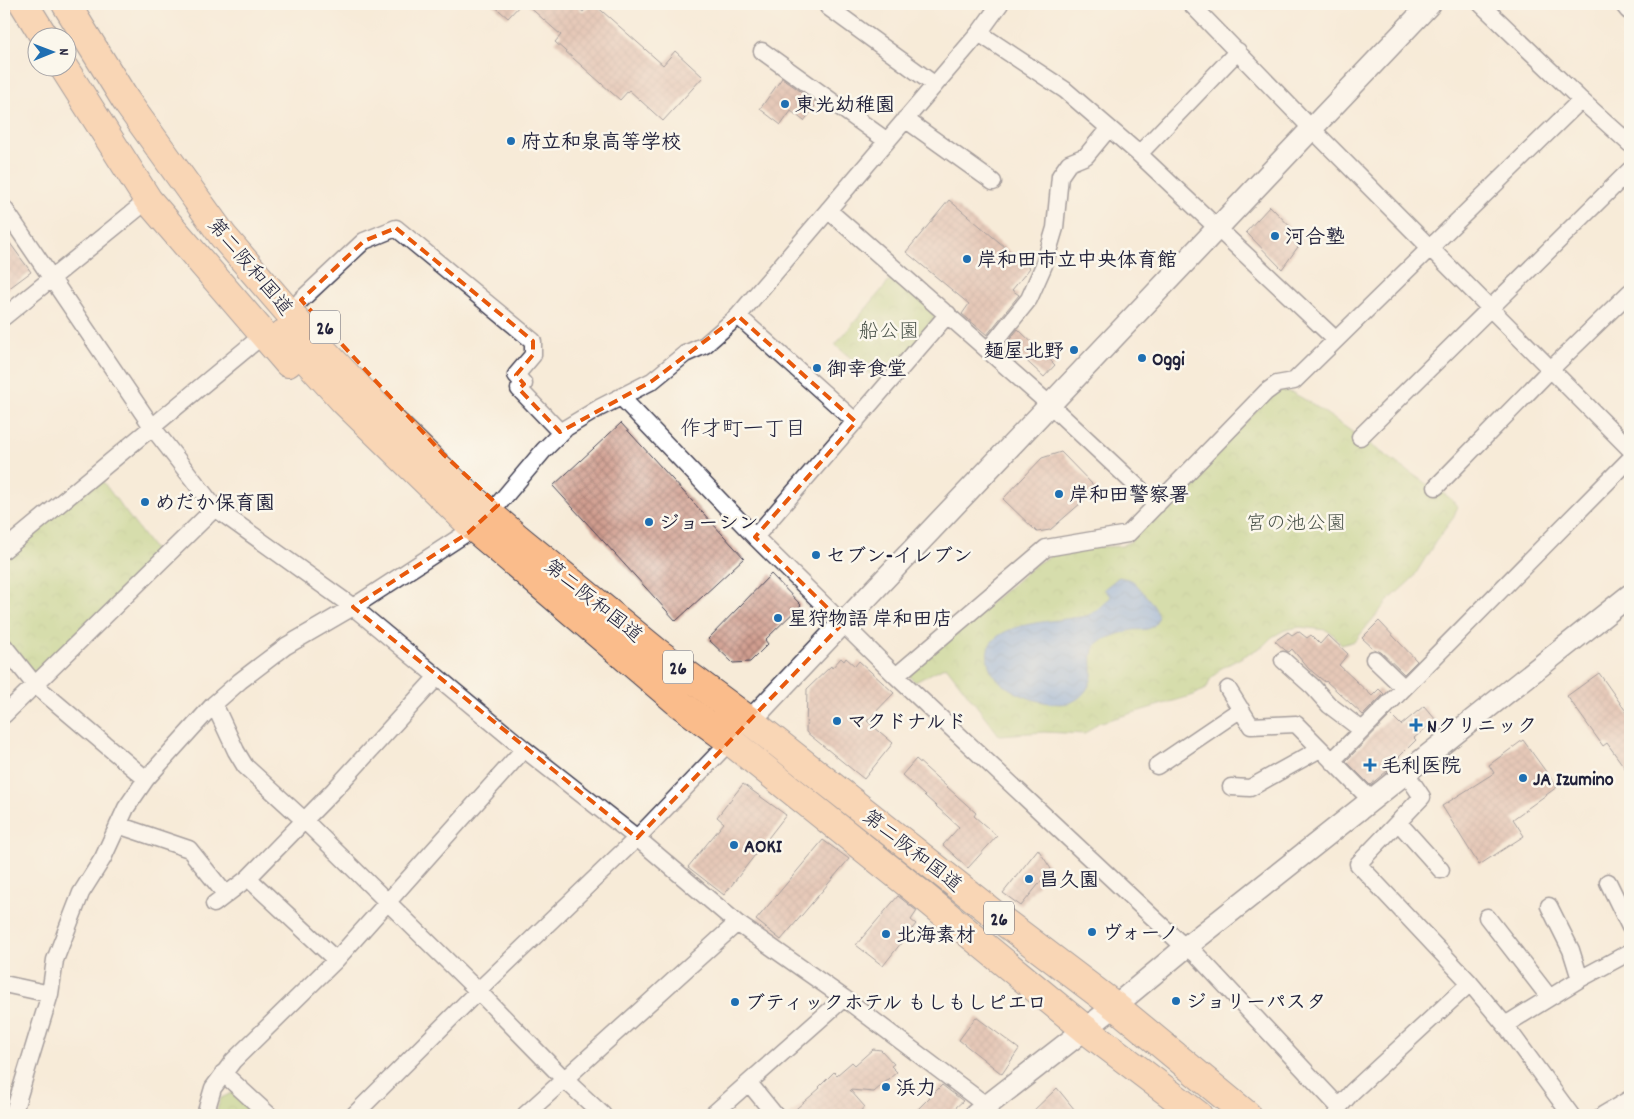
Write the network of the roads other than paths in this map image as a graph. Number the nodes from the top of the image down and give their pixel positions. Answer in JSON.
{"nodes":[{"id":1,"x":24,"y":4,"type":"edge"},
{"id":2,"x":46,"y":4,"type":"edge"},
{"id":3,"x":66,"y":4,"type":"edge"},
{"id":4,"x":86,"y":4,"type":"edge"},
{"id":5,"x":1000,"y":4,"type":"edge"},
{"id":6,"x":1430,"y":4,"type":"edge"},
{"id":7,"x":1482,"y":4,"type":"edge"},
{"id":8,"x":1626,"y":4,"type":"edge"},
{"id":9,"x":828,"y":7,"type":"dead end"},
{"id":10,"x":1200,"y":7,"type":"edge"},
{"id":11,"x":1630,"y":9,"type":"edge"},
{"id":12,"x":40,"y":28,"type":"edge"},
{"id":13,"x":59,"y":28,"type":"edge"},
{"id":14,"x":978,"y":33,"type":"junction"},
{"id":15,"x":762,"y":51,"type":"dead end"},
{"id":16,"x":1238,"y":51,"type":"junction"},
{"id":17,"x":78,"y":56,"type":"edge"},
{"id":18,"x":70,"y":78,"type":"edge"},
{"id":19,"x":935,"y":84,"type":"junction"},
{"id":20,"x":1581,"y":100,"type":"junction"},
{"id":21,"x":905,"y":119,"type":"junction"},
{"id":22,"x":1110,"y":128,"type":"junction"},
{"id":23,"x":1312,"y":129,"type":"junction"},
{"id":24,"x":887,"y":141,"type":"junction"},
{"id":25,"x":1630,"y":144,"type":"edge"},
{"id":26,"x":1139,"y":154,"type":"junction"},
{"id":27,"x":1630,"y":170,"type":"edge"},
{"id":28,"x":993,"y":182,"type":"dead end"},
{"id":29,"x":148,"y":200,"type":"junction"},
{"id":30,"x":4,"y":208,"type":"edge"},
{"id":31,"x":828,"y":210,"type":"junction"},
{"id":32,"x":1217,"y":229,"type":"junction"},
{"id":33,"x":1430,"y":247,"type":"junction"},
{"id":34,"x":52,"y":278,"type":"junction"},
{"id":35,"x":1630,"y":292,"type":"edge"},
{"id":36,"x":301,"y":300,"type":"junction"},
{"id":37,"x":1490,"y":308,"type":"junction"},
{"id":38,"x":948,"y":314,"type":"junction"},
{"id":39,"x":738,"y":316,"type":"junction"},
{"id":40,"x":4,"y":317,"type":"edge"},
{"id":41,"x":264,"y":336,"type":"junction"},
{"id":42,"x":1336,"y":340,"type":"junction"},
{"id":43,"x":988,"y":350,"type":"junction"},
{"id":44,"x":1551,"y":369,"type":"junction"},
{"id":45,"x":621,"y":397,"type":"junction"},
{"id":46,"x":1050,"y":405,"type":"junction"},
{"id":47,"x":856,"y":422,"type":"junction"},
{"id":48,"x":153,"y":428,"type":"junction"},
{"id":49,"x":561,"y":433,"type":"junction"},
{"id":50,"x":1360,"y":437,"type":"dead end"},
{"id":51,"x":1630,"y":449,"type":"edge"},
{"id":52,"x":1630,"y":459,"type":"edge"},
{"id":53,"x":1436,"y":487,"type":"dead end"},
{"id":54,"x":454,"y":496,"type":"junction"},
{"id":55,"x":1157,"y":505,"type":"junction"},
{"id":56,"x":215,"y":508,"type":"junction"},
{"id":57,"x":481,"y":521,"type":"junction"},
{"id":58,"x":755,"y":537,"type":"junction"},
{"id":59,"x":4,"y":550,"type":"edge"},
{"id":60,"x":1630,"y":595,"type":"edge"},
{"id":61,"x":353,"y":607,"type":"junction"},
{"id":62,"x":603,"y":623,"type":"junction"},
{"id":63,"x":843,"y":623,"type":"junction"},
{"id":64,"x":4,"y":646,"type":"edge"},
{"id":65,"x":1374,"y":659,"type":"dead end"},
{"id":66,"x":1283,"y":660,"type":"dead end"},
{"id":67,"x":437,"y":676,"type":"junction"},
{"id":68,"x":896,"y":676,"type":"junction"},
{"id":69,"x":35,"y":685,"type":"junction"},
{"id":70,"x":1404,"y":688,"type":"junction"},
{"id":71,"x":1228,"y":689,"type":"dead end"},
{"id":72,"x":214,"y":704,"type":"junction"},
{"id":73,"x":1241,"y":709,"type":"junction"},
{"id":74,"x":4,"y":715,"type":"edge"},
{"id":75,"x":750,"y":721,"type":"junction"},
{"id":76,"x":1362,"y":730,"type":"junction"},
{"id":77,"x":730,"y":741,"type":"junction"},
{"id":78,"x":524,"y":749,"type":"junction"},
{"id":79,"x":1320,"y":749,"type":"junction"},
{"id":80,"x":1332,"y":761,"type":"junction"},
{"id":81,"x":1156,"y":766,"type":"dead end"},
{"id":82,"x":1406,"y":773,"type":"junction"},
{"id":83,"x":146,"y":779,"type":"junction"},
{"id":84,"x":1231,"y":787,"type":"dead end"},
{"id":85,"x":1371,"y":800,"type":"junction"},
{"id":86,"x":305,"y":821,"type":"junction"},
{"id":87,"x":1398,"y":822,"type":"junction"},
{"id":88,"x":118,"y":825,"type":"junction"},
{"id":89,"x":637,"y":838,"type":"junction"},
{"id":90,"x":1441,"y":870,"type":"dead end"},
{"id":91,"x":248,"y":878,"type":"junction"},
{"id":92,"x":1608,"y":882,"type":"dead end"},
{"id":93,"x":386,"y":902,"type":"junction"},
{"id":94,"x":1549,"y":906,"type":"dead end"},
{"id":95,"x":1487,"y":917,"type":"dead end"},
{"id":96,"x":737,"y":923,"type":"junction"},
{"id":97,"x":1630,"y":927,"type":"edge"},
{"id":98,"x":1186,"y":948,"type":"junction"},
{"id":99,"x":1630,"y":952,"type":"edge"},
{"id":100,"x":336,"y":960,"type":"junction"},
{"id":101,"x":1580,"y":978,"type":"junction"},
{"id":102,"x":1470,"y":983,"type":"junction"},
{"id":103,"x":4,"y":984,"type":"edge"},
{"id":104,"x":478,"y":991,"type":"junction"},
{"id":105,"x":50,"y":994,"type":"junction"},
{"id":106,"x":1549,"y":997,"type":"junction"},
{"id":107,"x":844,"y":998,"type":"junction"},
{"id":108,"x":1115,"y":1006,"type":"junction"},
{"id":109,"x":1505,"y":1025,"type":"junction"},
{"id":110,"x":1085,"y":1029,"type":"junction"},
{"id":111,"x":224,"y":1073,"type":"junction"},
{"id":112,"x":564,"y":1079,"type":"junction"},
{"id":113,"x":749,"y":1083,"type":"junction"},
{"id":114,"x":1630,"y":1099,"type":"edge"},
{"id":115,"x":981,"y":1111,"type":"edge"},
{"id":116,"x":1338,"y":1111,"type":"edge"},
{"id":117,"x":12,"y":1115,"type":"edge"},
{"id":118,"x":205,"y":1115,"type":"edge"},
{"id":119,"x":269,"y":1115,"type":"edge"},
{"id":120,"x":354,"y":1115,"type":"edge"},
{"id":121,"x":525,"y":1115,"type":"edge"},
{"id":122,"x":603,"y":1115,"type":"edge"},
{"id":123,"x":712,"y":1115,"type":"edge"},
{"id":124,"x":775,"y":1115,"type":"edge"},
{"id":125,"x":1198,"y":1115,"type":"edge"},
{"id":126,"x":1247,"y":1115,"type":"edge"},
{"id":127,"x":1571,"y":1115,"type":"edge"},
{"id":128,"x":1603,"y":1115,"type":"edge"}],
"edges":[{"from":1,"to":12,"type":"highway"},
{"from":2,"to":13,"type":"highway"},
{"from":3,"to":54,"type":"highway","name":"第二阪和国道","number":"26"},
{"from":4,"to":36,"type":"highway","number":"26"},
{"from":5,"to":14,"type":"street"},
{"from":6,"to":23,"type":"street"},
{"from":7,"to":20,"type":"street"},
{"from":8,"to":11,"type":"street"},
{"from":9,"to":19,"type":"street"},
{"from":10,"to":16,"type":"street"},
{"from":14,"to":19,"type":"street"},
{"from":14,"to":22,"type":"street"},
{"from":15,"to":24,"type":"street"},
{"from":16,"to":23,"type":"street"},
{"from":16,"to":26,"type":"street"},
{"from":17,"to":54,"type":"highway","name":"第二阪和国道","number":"26"},
{"from":18,"to":29,"type":"highway","number":"26"},
{"from":19,"to":21,"type":"street"},
{"from":20,"to":25,"type":"street"},
{"from":20,"to":33,"type":"street"},
{"from":21,"to":24,"type":"street"},
{"from":21,"to":28,"type":"street"},
{"from":22,"to":26,"type":"street"},
{"from":22,"to":43,"type":"street"},
{"from":23,"to":32,"type":"street"},
{"from":23,"to":33,"type":"street"},
{"from":24,"to":31,"type":"street"},
{"from":26,"to":32,"type":"street"},
{"from":27,"to":37,"type":"street"},
{"from":29,"to":34,"type":"street"},
{"from":29,"to":41,"type":"highway","number":"26"},
{"from":30,"to":34,"type":"street"},
{"from":31,"to":38,"type":"street"},
{"from":31,"to":39,"type":"street"},
{"from":32,"to":42,"type":"street"},
{"from":32,"to":46,"type":"street"},
{"from":33,"to":37,"type":"street"},
{"from":33,"to":42,"type":"street"},
{"from":34,"to":40,"type":"street"},
{"from":34,"to":48,"type":"street"},
{"from":35,"to":44,"type":"street"},
{"from":36,"to":49,"type":"street"},
{"from":36,"to":57,"type":"highway","number":"26"},
{"from":37,"to":44,"type":"street"},
{"from":37,"to":50,"type":"street"},
{"from":38,"to":43,"type":"street"},
{"from":38,"to":47,"type":"street"},
{"from":39,"to":45,"type":"street"},
{"from":39,"to":47,"type":"street"},
{"from":41,"to":48,"type":"street"},
{"from":41,"to":57,"type":"highway","number":"26"},
{"from":42,"to":55,"type":"street"},
{"from":43,"to":46,"type":"street"},
{"from":44,"to":51,"type":"street"},
{"from":44,"to":53,"type":"street"},
{"from":45,"to":49,"type":"street"},
{"from":45,"to":58,"type":"street"},
{"from":46,"to":55,"type":"street"},
{"from":46,"to":63,"type":"street"},
{"from":47,"to":58,"type":"street"},
{"from":48,"to":56,"type":"street"},
{"from":48,"to":59,"type":"street"},
{"from":49,"to":57,"type":"street"},
{"from":52,"to":70,"type":"street"},
{"from":54,"to":57,"type":"highway","name":"第二阪和国道","number":"26"},
{"from":55,"to":68,"type":"street"},
{"from":56,"to":61,"type":"street"},
{"from":56,"to":69,"type":"street"},
{"from":57,"to":61,"type":"street"},
{"from":57,"to":62,"type":"highway","number":"26"},
{"from":57,"to":62,"type":"highway","number":"26"},
{"from":58,"to":63,"type":"street"},
{"from":60,"to":82,"type":"street"},
{"from":61,"to":67,"type":"street"},
{"from":61,"to":72,"type":"street"},
{"from":62,"to":75,"type":"highway","name":"第二阪和国道","number":"26"},
{"from":62,"to":77,"type":"highway","name":"第二阪和国道","number":"26"},
{"from":63,"to":68,"type":"street"},
{"from":63,"to":75,"type":"street"},
{"from":64,"to":69,"type":"street"},
{"from":65,"to":70,"type":"street"},
{"from":66,"to":76,"type":"street"},
{"from":67,"to":78,"type":"street"},
{"from":67,"to":86,"type":"street"},
{"from":68,"to":98,"type":"street"},
{"from":69,"to":74,"type":"street"},
{"from":69,"to":83,"type":"street"},
{"from":70,"to":76,"type":"street"},
{"from":71,"to":73,"type":"street"},
{"from":72,"to":83,"type":"street"},
{"from":72,"to":86,"type":"street"},
{"from":73,"to":79,"type":"street"},
{"from":73,"to":81,"type":"street"},
{"from":75,"to":77,"type":"street"},
{"from":75,"to":108,"type":"highway","name":"第二阪和国道","number":"26"},
{"from":76,"to":80,"type":"street"},
{"from":77,"to":89,"type":"street"},
{"from":77,"to":110,"type":"highway","name":"第二阪和国道","number":"26"},
{"from":78,"to":89,"type":"street"},
{"from":78,"to":93,"type":"street"},
{"from":79,"to":80,"type":"street"},
{"from":79,"to":84,"type":"street"},
{"from":80,"to":85,"type":"street"},
{"from":82,"to":85,"type":"street"},
{"from":82,"to":87,"type":"street"},
{"from":83,"to":88,"type":"street"},
{"from":85,"to":98,"type":"street"},
{"from":86,"to":91,"type":"street"},
{"from":86,"to":93,"type":"street"},
{"from":87,"to":90,"type":"street"},
{"from":87,"to":102,"type":"street"},
{"from":88,"to":91,"type":"street"},
{"from":88,"to":105,"type":"street"},
{"from":89,"to":96,"type":"street"},
{"from":89,"to":104,"type":"street"},
{"from":91,"to":100,"type":"street"},
{"from":92,"to":97,"type":"street"},
{"from":93,"to":100,"type":"street"},
{"from":93,"to":104,"type":"street"},
{"from":94,"to":101,"type":"street"},
{"from":95,"to":106,"type":"street"},
{"from":96,"to":107,"type":"street"},
{"from":96,"to":112,"type":"street"},
{"from":98,"to":108,"type":"street"},
{"from":98,"to":116,"type":"street"},
{"from":99,"to":101,"type":"street"},
{"from":100,"to":111,"type":"street"},
{"from":101,"to":106,"type":"street"},
{"from":102,"to":109,"type":"street"},
{"from":102,"to":116,"type":"street"},
{"from":103,"to":105,"type":"street"},
{"from":104,"to":112,"type":"street"},
{"from":104,"to":120,"type":"street"},
{"from":105,"to":117,"type":"street"},
{"from":106,"to":109,"type":"street"},
{"from":107,"to":113,"type":"street"},
{"from":107,"to":115,"type":"street"},
{"from":108,"to":110,"type":"street"},
{"from":108,"to":126,"type":"highway","name":"第二阪和国道","number":"26"},
{"from":109,"to":127,"type":"street"},
{"from":110,"to":115,"type":"street"},
{"from":110,"to":125,"type":"highway","name":"第二阪和国道","number":"26"},
{"from":111,"to":118,"type":"street"},
{"from":111,"to":119,"type":"street"},
{"from":112,"to":121,"type":"street"},
{"from":112,"to":122,"type":"street"},
{"from":113,"to":123,"type":"street"},
{"from":113,"to":124,"type":"street"},
{"from":114,"to":128,"type":"street"}]}
